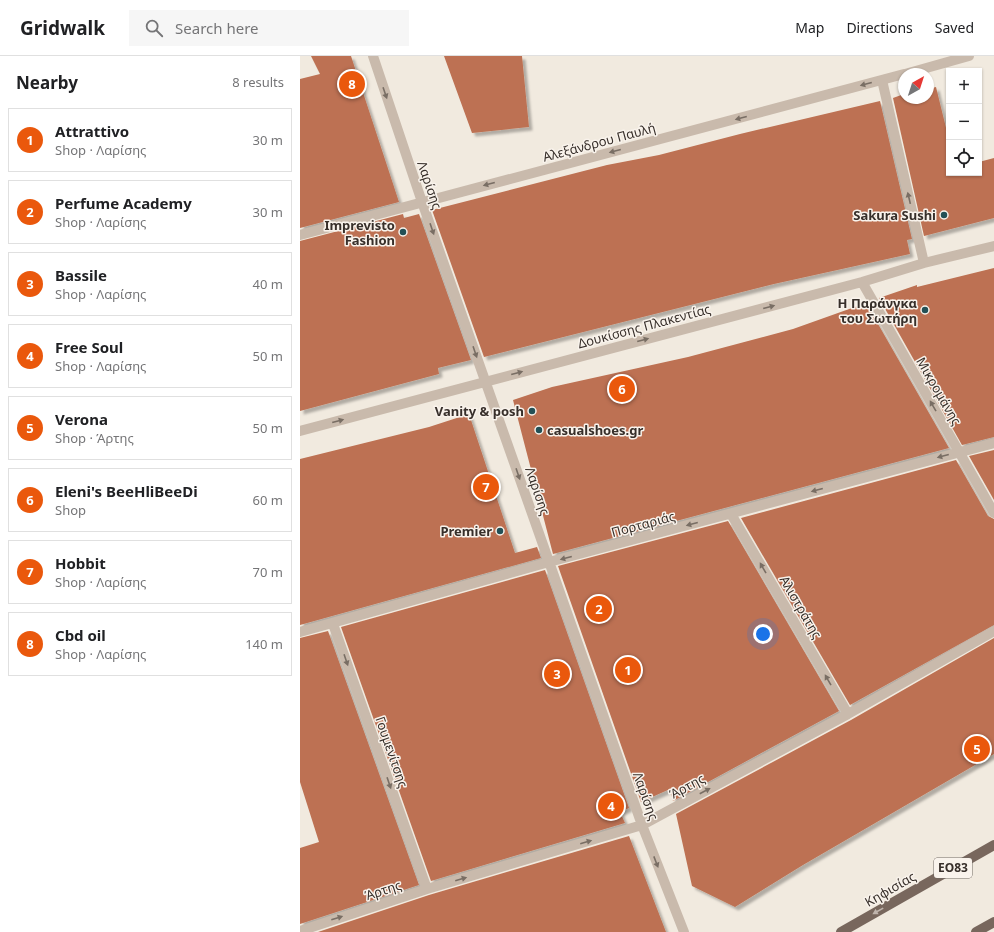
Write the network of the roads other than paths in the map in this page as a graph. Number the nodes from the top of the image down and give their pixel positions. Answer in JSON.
{"nodes":[{"id":1,"x":373,"y":56,"type":"edge"},
{"id":2,"x":969,"y":56,"type":"edge"},
{"id":3,"x":926,"y":68,"type":"edge"},
{"id":4,"x":898,"y":76,"type":"edge"},
{"id":5,"x":882,"y":80,"type":"junction"},
{"id":6,"x":422,"y":202,"type":"junction"},
{"id":7,"x":300,"y":235,"type":"edge"},
{"id":8,"x":994,"y":246,"type":"edge"},
{"id":9,"x":924,"y":263,"type":"junction"},
{"id":10,"x":862,"y":282,"type":"junction"},
{"id":11,"x":486,"y":381,"type":"junction"},
{"id":12,"x":300,"y":431,"type":"edge"},
{"id":13,"x":994,"y":443,"type":"edge"},
{"id":14,"x":959,"y":452,"type":"junction"},
{"id":15,"x":994,"y":513,"type":"edge"},
{"id":16,"x":731,"y":514,"type":"junction"},
{"id":17,"x":549,"y":562,"type":"junction"},
{"id":18,"x":333,"y":624,"type":"junction"},
{"id":19,"x":994,"y":631,"type":"edge"},
{"id":20,"x":300,"y":632,"type":"edge"},
{"id":21,"x":848,"y":714,"type":"junction"},
{"id":22,"x":642,"y":826,"type":"junction"},
{"id":23,"x":994,"y":845,"type":"edge"},
{"id":24,"x":427,"y":889,"type":"junction"},
{"id":25,"x":994,"y":922,"type":"edge"},
{"id":26,"x":300,"y":930,"type":"edge"},
{"id":27,"x":684,"y":932,"type":"edge"},
{"id":28,"x":841,"y":932,"type":"edge"},
{"id":29,"x":976,"y":932,"type":"edge"}],
"edges":[{"from":1,"to":6,"type":"street","name":"Λαρίσης","one_way":true},
{"from":2,"to":3,"type":"street","name":"Αλεξάνδρου Παυλή"},
{"from":4,"to":5,"type":"street","name":"Αλεξάνδρου Παυλή"},
{"from":5,"to":6,"type":"street","name":"Αλεξάνδρου Παυλή","one_way":true},
{"from":9,"to":5,"type":"street","one_way":true},
{"from":6,"to":7,"type":"street","name":"Αλεξάνδρου Παυλή"},
{"from":6,"to":11,"type":"street","name":"Λαρίσης","one_way":true},
{"from":8,"to":9,"type":"street","name":"Δουκίσσης Πλακεντίας"},
{"from":9,"to":10,"type":"street","name":"Δουκίσσης Πλακεντίας"},
{"from":11,"to":10,"type":"street","name":"Δουκίσσης Πλακεντίας","one_way":true},
{"from":14,"to":10,"type":"street","name":"Μικρομάνης","one_way":true},
{"from":12,"to":11,"type":"street","name":"Δουκίσσης Πλακεντίας","one_way":true},
{"from":11,"to":17,"type":"street","name":"Λαρίσης","one_way":true},
{"from":13,"to":14,"type":"street","name":"Πορταριάς"},
{"from":14,"to":15,"type":"street","name":"Μικρομάνης"},
{"from":14,"to":16,"type":"street","name":"Πορταριάς","one_way":true},
{"from":16,"to":17,"type":"street","name":"Πορταριάς","one_way":true},
{"from":21,"to":16,"type":"street","name":"Αλιστράτης","one_way":true},
{"from":17,"to":18,"type":"street","name":"Πορταριάς"},
{"from":17,"to":22,"type":"street","name":"Λαρίσης"},
{"from":18,"to":20,"type":"street","name":"Πορταριάς"},
{"from":18,"to":24,"type":"street","name":"Γουμενίτσης","one_way":true},
{"from":19,"to":21,"type":"street","name":"Άρτης"},
{"from":22,"to":21,"type":"street","name":"Άρτης","one_way":true},
{"from":24,"to":22,"type":"street","name":"Άρτης","one_way":true},
{"from":22,"to":27,"type":"street","name":"Λαρίσης","one_way":true},
{"from":23,"to":28,"type":"main road","name":"Κηφισίας","number":"ΕΟ83","one_way":true},
{"from":26,"to":24,"type":"street","name":"Άρτης","one_way":true},
{"from":25,"to":29,"type":"main road"}]}
